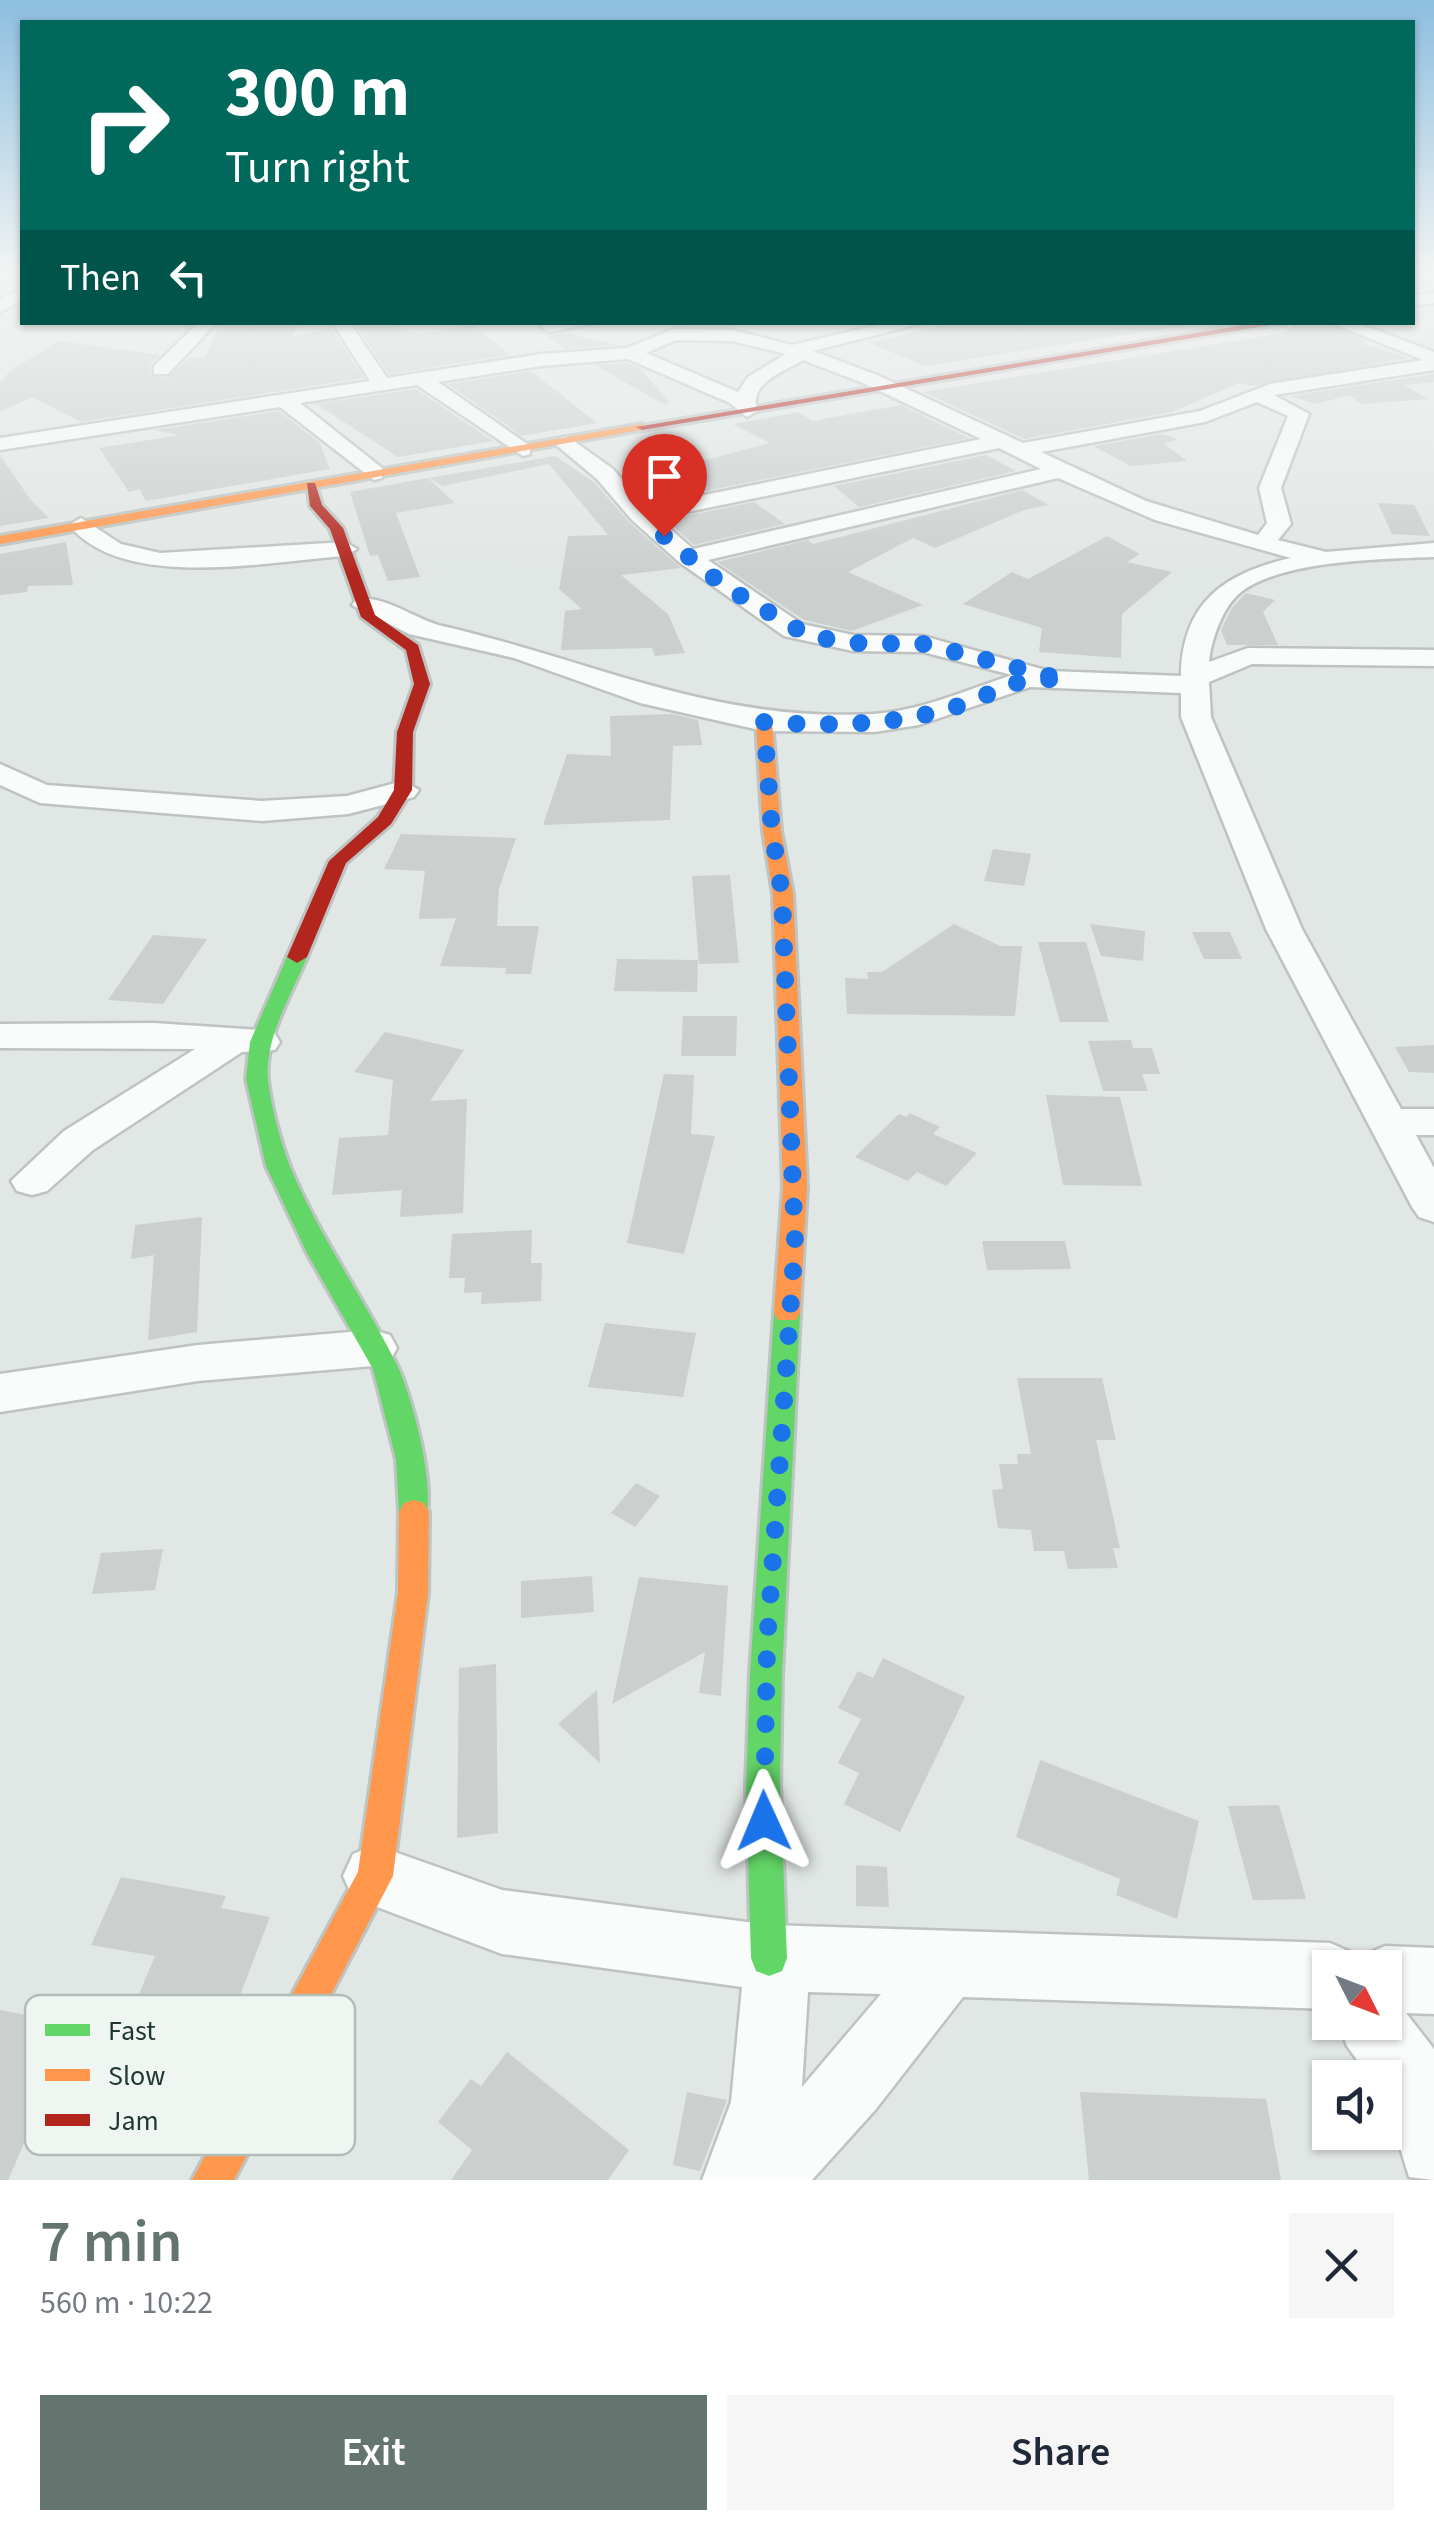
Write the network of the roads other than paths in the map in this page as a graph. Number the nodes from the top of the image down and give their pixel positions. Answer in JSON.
{"nodes":[{"id":1,"x":373,"y":372,"type":"edge"},
{"id":2,"x":467,"y":372,"type":"edge"},
{"id":3,"x":669,"y":372,"type":"edge"},
{"id":4,"x":769,"y":372,"type":"edge"},
{"id":5,"x":847,"y":372,"type":"edge"},
{"id":6,"x":975,"y":372,"type":"edge"},
{"id":7,"x":1373,"y":372,"type":"edge"},
{"id":8,"x":421,"y":379,"type":"junction"},
{"id":9,"x":382,"y":386,"type":"junction"},
{"id":10,"x":881,"y":387,"type":"junction"},
{"id":11,"x":1257,"y":396,"type":"junction"},
{"id":12,"x":286,"y":402,"type":"junction"},
{"id":13,"x":746,"y":408,"type":"junction"},
{"id":14,"x":564,"y":443,"type":"junction"},
{"id":15,"x":0,"y":444,"type":"edge"},
{"id":16,"x":1010,"y":446,"type":"junction"},
{"id":17,"x":523,"y":450,"type":"junction"},
{"id":18,"x":1060,"y":471,"type":"junction"},
{"id":19,"x":374,"y":474,"type":"junction"},
{"id":20,"x":310,"y":486,"type":"junction"},
{"id":21,"x":640,"y":515,"type":"junction"},
{"id":22,"x":80,"y":525,"type":"junction"},
{"id":23,"x":0,"y":540,"type":"edge"},
{"id":24,"x":1264,"y":543,"type":"junction"},
{"id":25,"x":345,"y":549,"type":"junction"},
{"id":26,"x":1434,"y":550,"type":"edge"},
{"id":27,"x":688,"y":556,"type":"junction"},
{"id":28,"x":1330,"y":560,"type":"junction"},
{"id":29,"x":366,"y":605,"type":"junction"},
{"id":30,"x":1434,"y":658,"type":"edge"},
{"id":31,"x":1065,"y":680,"type":"junction"},
{"id":32,"x":1196,"y":681,"type":"junction"},
{"id":33,"x":764,"y":722,"type":"junction"},
{"id":34,"x":0,"y":773,"type":"edge"},
{"id":35,"x":403,"y":790,"type":"junction"},
{"id":36,"x":0,"y":1036,"type":"edge"},
{"id":37,"x":248,"y":1041,"type":"junction"},
{"id":38,"x":1384,"y":1122,"type":"junction"},
{"id":39,"x":1434,"y":1122,"type":"edge"},
{"id":40,"x":32,"y":1181,"type":"dead end"},
{"id":41,"x":1434,"y":1207,"type":"edge"},
{"id":42,"x":372,"y":1348,"type":"junction"},
{"id":43,"x":0,"y":1393,"type":"edge"},
{"id":44,"x":375,"y":1876,"type":"junction"},
{"id":45,"x":774,"y":1958,"type":"junction"},
{"id":46,"x":947,"y":1965,"type":"junction"},
{"id":47,"x":1312,"y":1978,"type":"edge"},
{"id":48,"x":1402,"y":1980,"type":"edge"},
{"id":49,"x":1434,"y":1981,"type":"edge"},
{"id":50,"x":311,"y":1995,"type":"edge"},
{"id":51,"x":1384,"y":2040,"type":"edge"},
{"id":52,"x":1434,"y":2152,"type":"edge"},
{"id":53,"x":225,"y":2155,"type":"edge"},
{"id":54,"x":212,"y":2180,"type":"edge"},
{"id":55,"x":738,"y":2180,"type":"edge"},
{"id":56,"x":763,"y":2180,"type":"edge"}],
"edges":[{"from":1,"to":9,"type":"street"},
{"from":2,"to":8,"type":"street"},
{"from":3,"to":13,"type":"street"},
{"from":4,"to":13,"type":"street"},
{"from":5,"to":10,"type":"street"},
{"from":6,"to":10,"type":"street"},
{"from":7,"to":11,"type":"street"},
{"from":8,"to":9,"type":"street"},
{"from":8,"to":17,"type":"street"},
{"from":9,"to":12,"type":"street"},
{"from":10,"to":13,"type":"street"},
{"from":10,"to":16,"type":"street"},
{"from":11,"to":16,"type":"street"},
{"from":11,"to":24,"type":"street"},
{"from":12,"to":15,"type":"street"},
{"from":12,"to":19,"type":"street"},
{"from":13,"to":14,"type":"street"},
{"from":14,"to":17,"type":"street"},
{"from":14,"to":21,"type":"street"},
{"from":16,"to":18,"type":"street"},
{"from":16,"to":21,"type":"street"},
{"from":17,"to":19,"type":"street"},
{"from":18,"to":24,"type":"street"},
{"from":18,"to":27,"type":"street"},
{"from":19,"to":20,"type":"street"},
{"from":20,"to":22,"type":"street"},
{"from":20,"to":25,"type":"street"},
{"from":21,"to":27,"type":"street"},
{"from":22,"to":23,"type":"street"},
{"from":22,"to":25,"type":"street"},
{"from":24,"to":28,"type":"street"},
{"from":25,"to":29,"type":"street"},
{"from":26,"to":28,"type":"street"},
{"from":27,"to":31,"type":"street"},
{"from":28,"to":32,"type":"street"},
{"from":29,"to":33,"type":"street"},
{"from":29,"to":35,"type":"street"},
{"from":30,"to":32,"type":"street"},
{"from":31,"to":32,"type":"street"},
{"from":31,"to":33,"type":"street"},
{"from":32,"to":38,"type":"street"},
{"from":33,"to":45,"type":"street"},
{"from":34,"to":35,"type":"street"},
{"from":35,"to":37,"type":"street"},
{"from":36,"to":37,"type":"street"},
{"from":37,"to":40,"type":"street"},
{"from":37,"to":42,"type":"street"},
{"from":38,"to":39,"type":"street"},
{"from":38,"to":41,"type":"street"},
{"from":42,"to":43,"type":"street"},
{"from":42,"to":44,"type":"street"},
{"from":44,"to":45,"type":"street"},
{"from":44,"to":50,"type":"street"},
{"from":45,"to":46,"type":"street"},
{"from":45,"to":55,"type":"street"},
{"from":46,"to":47,"type":"street"},
{"from":46,"to":56,"type":"street"},
{"from":48,"to":49,"type":"street"},
{"from":51,"to":52,"type":"street"},
{"from":53,"to":54,"type":"street"}]}
